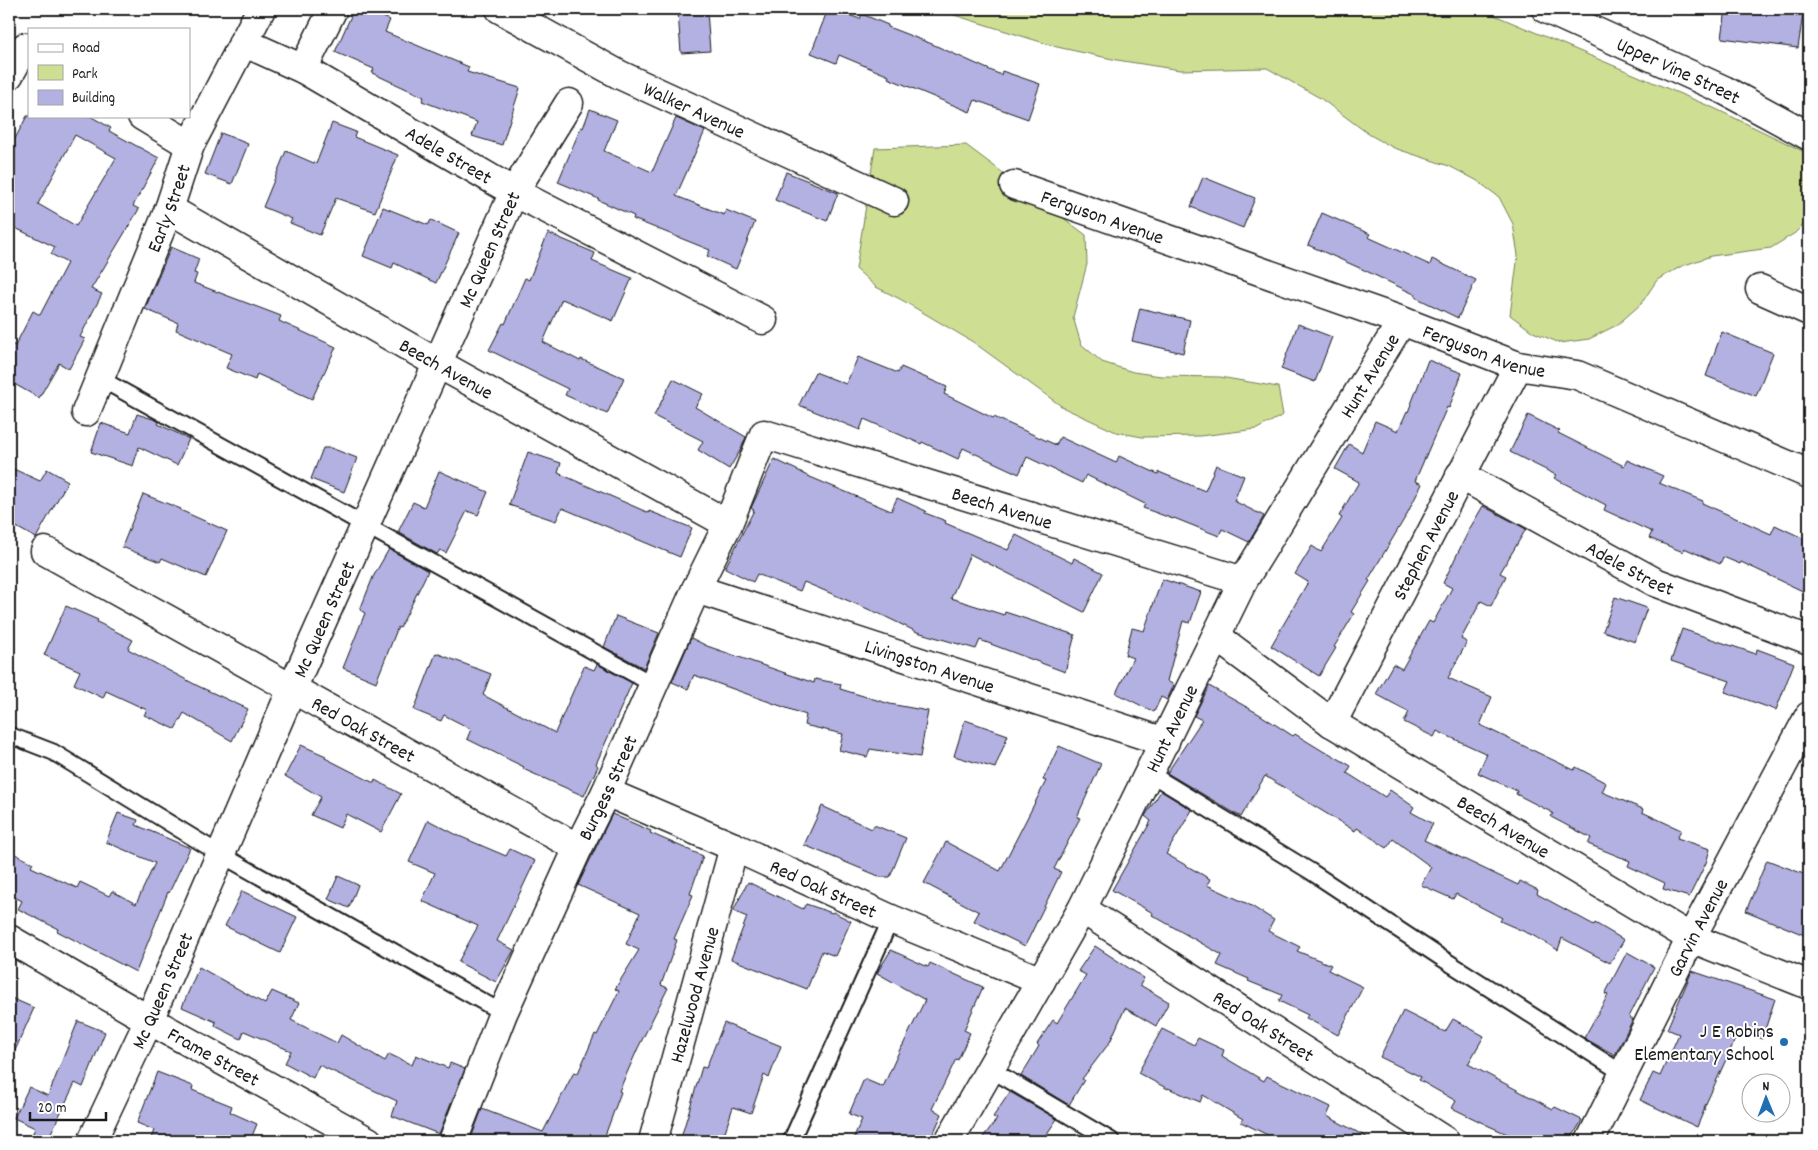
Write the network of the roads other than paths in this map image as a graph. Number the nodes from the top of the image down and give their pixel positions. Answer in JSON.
{"nodes":[{"id":1,"x":261,"y":9,"type":"edge"},
{"id":2,"x":333,"y":9,"type":"edge"},
{"id":3,"x":500,"y":9,"type":"edge"},
{"id":4,"x":1546,"y":9,"type":"edge"},
{"id":5,"x":243,"y":42,"type":"junction"},
{"id":6,"x":21,"y":45,"type":"edge"},
{"id":7,"x":303,"y":69,"type":"junction"},
{"id":8,"x":9,"y":75,"type":"edge"},
{"id":9,"x":569,"y":103,"type":"dead end"},
{"id":10,"x":145,"y":118,"type":"edge"},
{"id":11,"x":1809,"y":136,"type":"edge"},
{"id":12,"x":190,"y":145,"type":"junction"},
{"id":13,"x":1014,"y":186,"type":"dead end"},
{"id":14,"x":514,"y":192,"type":"junction"},
{"id":15,"x":894,"y":201,"type":"dead end"},
{"id":16,"x":169,"y":209,"type":"junction"},
{"id":17,"x":1760,"y":288,"type":"dead end"},
{"id":18,"x":1809,"y":311,"type":"edge"},
{"id":19,"x":763,"y":320,"type":"dead end"},
{"id":20,"x":1402,"y":321,"type":"junction"},
{"id":21,"x":437,"y":363,"type":"junction"},
{"id":22,"x":1518,"y":366,"type":"junction"},
{"id":23,"x":99,"y":378,"type":"junction"},
{"id":24,"x":86,"y":412,"type":"dead end"},
{"id":25,"x":764,"y":434,"type":"joint"},
{"id":26,"x":1809,"y":474,"type":"edge"},
{"id":27,"x":1460,"y":475,"type":"junction"},
{"id":28,"x":365,"y":524,"type":"junction"},
{"id":29,"x":728,"y":524,"type":"junction"},
{"id":30,"x":44,"y":551,"type":"dead end"},
{"id":31,"x":1243,"y":581,"type":"junction"},
{"id":32,"x":696,"y":589,"type":"junction"},
{"id":33,"x":1217,"y":637,"type":"junction"},
{"id":34,"x":1809,"y":640,"type":"edge"},
{"id":35,"x":654,"y":685,"type":"junction"},
{"id":36,"x":292,"y":688,"type":"junction"},
{"id":37,"x":1809,"y":716,"type":"edge"},
{"id":38,"x":1332,"y":723,"type":"junction"},
{"id":39,"x":9,"y":734,"type":"edge"},
{"id":40,"x":1165,"y":742,"type":"junction"},
{"id":41,"x":1149,"y":773,"type":"junction"},
{"id":42,"x":606,"y":792,"type":"junction"},
{"id":43,"x":734,"y":846,"type":"junction"},
{"id":44,"x":578,"y":848,"type":"junction"},
{"id":45,"x":220,"y":854,"type":"junction"},
{"id":46,"x":1082,"y":909,"type":"junction"},
{"id":47,"x":891,"y":919,"type":"junction"},
{"id":48,"x":1691,"y":938,"type":"junction"},
{"id":49,"x":9,"y":939,"type":"edge"},
{"id":50,"x":1041,"y":980,"type":"junction"},
{"id":51,"x":1809,"y":985,"type":"edge"},
{"id":52,"x":503,"y":1013,"type":"junction"},
{"id":53,"x":149,"y":1020,"type":"junction"},
{"id":54,"x":990,"y":1069,"type":"junction"},
{"id":55,"x":1624,"y":1074,"type":"junction"},
{"id":56,"x":92,"y":1141,"type":"edge"},
{"id":57,"x":368,"y":1141,"type":"edge"},
{"id":58,"x":453,"y":1141,"type":"edge"},
{"id":59,"x":653,"y":1141,"type":"edge"},
{"id":60,"x":791,"y":1141,"type":"edge"},
{"id":61,"x":949,"y":1141,"type":"edge"},
{"id":62,"x":1112,"y":1141,"type":"edge"},
{"id":63,"x":1445,"y":1141,"type":"edge"},
{"id":64,"x":1590,"y":1141,"type":"edge"}],
"edges":[{"from":1,"to":5,"type":"street","name":"Early Street"},
{"from":2,"to":7,"type":"street"},
{"from":3,"to":15,"type":"street","name":"Walker Avenue"},
{"from":4,"to":11,"type":"street","name":"Upper Vine Street"},
{"from":5,"to":7,"type":"street","name":"Adele Street"},
{"from":5,"to":12,"type":"street","name":"Early Street"},
{"from":6,"to":8,"type":"street"},
{"from":7,"to":14,"type":"street","name":"Adele Street"},
{"from":9,"to":14,"type":"street","name":"Mc Queen Street"},
{"from":10,"to":12,"type":"street"},
{"from":12,"to":16,"type":"street","name":"Early Street"},
{"from":13,"to":20,"type":"street","name":"Ferguson Avenue"},
{"from":14,"to":19,"type":"street","name":"Adele Street"},
{"from":14,"to":21,"type":"street","name":"Mc Queen Street"},
{"from":16,"to":21,"type":"street","name":"Beech Avenue"},
{"from":16,"to":23,"type":"street","name":"Early Street"},
{"from":17,"to":18,"type":"street"},
{"from":20,"to":22,"type":"street","name":"Ferguson Avenue"},
{"from":20,"to":31,"type":"street","name":"Hunt Avenue"},
{"from":21,"to":28,"type":"street","name":"Mc Queen Street"},
{"from":21,"to":29,"type":"street","name":"Beech Avenue"},
{"from":22,"to":26,"type":"street","name":"Ferguson Avenue"},
{"from":22,"to":27,"type":"street","name":"Stephen Avenue"},
{"from":23,"to":24,"type":"street","name":"Early Street"},
{"from":23,"to":28,"type":"lane"},
{"from":25,"to":29,"type":"street","name":"Burgess Street"},
{"from":25,"to":31,"type":"street","name":"Beech Avenue"},
{"from":27,"to":34,"type":"street","name":"Adele Street"},
{"from":27,"to":38,"type":"street","name":"Stephen Avenue"},
{"from":28,"to":35,"type":"lane"},
{"from":28,"to":36,"type":"street","name":"Mc Queen Street"},
{"from":29,"to":32,"type":"street","name":"Burgess Street"},
{"from":30,"to":36,"type":"street","name":"Red Oak Street"},
{"from":31,"to":33,"type":"street","name":"Hunt Avenue"},
{"from":32,"to":35,"type":"street","name":"Burgess Street"},
{"from":32,"to":40,"type":"street","name":"Livingston Avenue"},
{"from":33,"to":38,"type":"street","name":"Beech Avenue"},
{"from":33,"to":40,"type":"street","name":"Hunt Avenue"},
{"from":35,"to":42,"type":"street","name":"Burgess Street"},
{"from":36,"to":44,"type":"street","name":"Red Oak Street"},
{"from":36,"to":45,"type":"street","name":"Mc Queen Street"},
{"from":37,"to":48,"type":"street","name":"Garvin Avenue"},
{"from":38,"to":48,"type":"street","name":"Beech Avenue"},
{"from":39,"to":45,"type":"lane"},
{"from":40,"to":41,"type":"street","name":"Hunt Avenue"},
{"from":41,"to":46,"type":"street","name":"Hunt Avenue"},
{"from":41,"to":55,"type":"lane"},
{"from":42,"to":43,"type":"street","name":"Red Oak Street"},
{"from":42,"to":44,"type":"street","name":"Burgess Street"},
{"from":43,"to":47,"type":"street","name":"Red Oak Street"},
{"from":43,"to":59,"type":"street","name":"Hazelwood Avenue"},
{"from":44,"to":52,"type":"street","name":"Burgess Street"},
{"from":45,"to":52,"type":"lane"},
{"from":45,"to":53,"type":"street","name":"Mc Queen Street"},
{"from":46,"to":50,"type":"street","name":"Hunt Avenue"},
{"from":46,"to":63,"type":"street","name":"Red Oak Street"},
{"from":47,"to":50,"type":"street","name":"Red Oak Street"},
{"from":47,"to":60,"type":"lane"},
{"from":48,"to":51,"type":"street","name":"Beech Avenue"},
{"from":48,"to":55,"type":"street","name":"Garvin Avenue"},
{"from":49,"to":53,"type":"street","name":"Frame Street"},
{"from":50,"to":54,"type":"street","name":"Hunt Avenue"},
{"from":52,"to":58,"type":"street","name":"Burgess Street"},
{"from":53,"to":56,"type":"street","name":"Mc Queen Street"},
{"from":53,"to":57,"type":"street","name":"Frame Street"},
{"from":54,"to":61,"type":"street","name":"Hunt Avenue"},
{"from":54,"to":62,"type":"lane"},
{"from":55,"to":64,"type":"street","name":"Garvin Avenue"}]}
